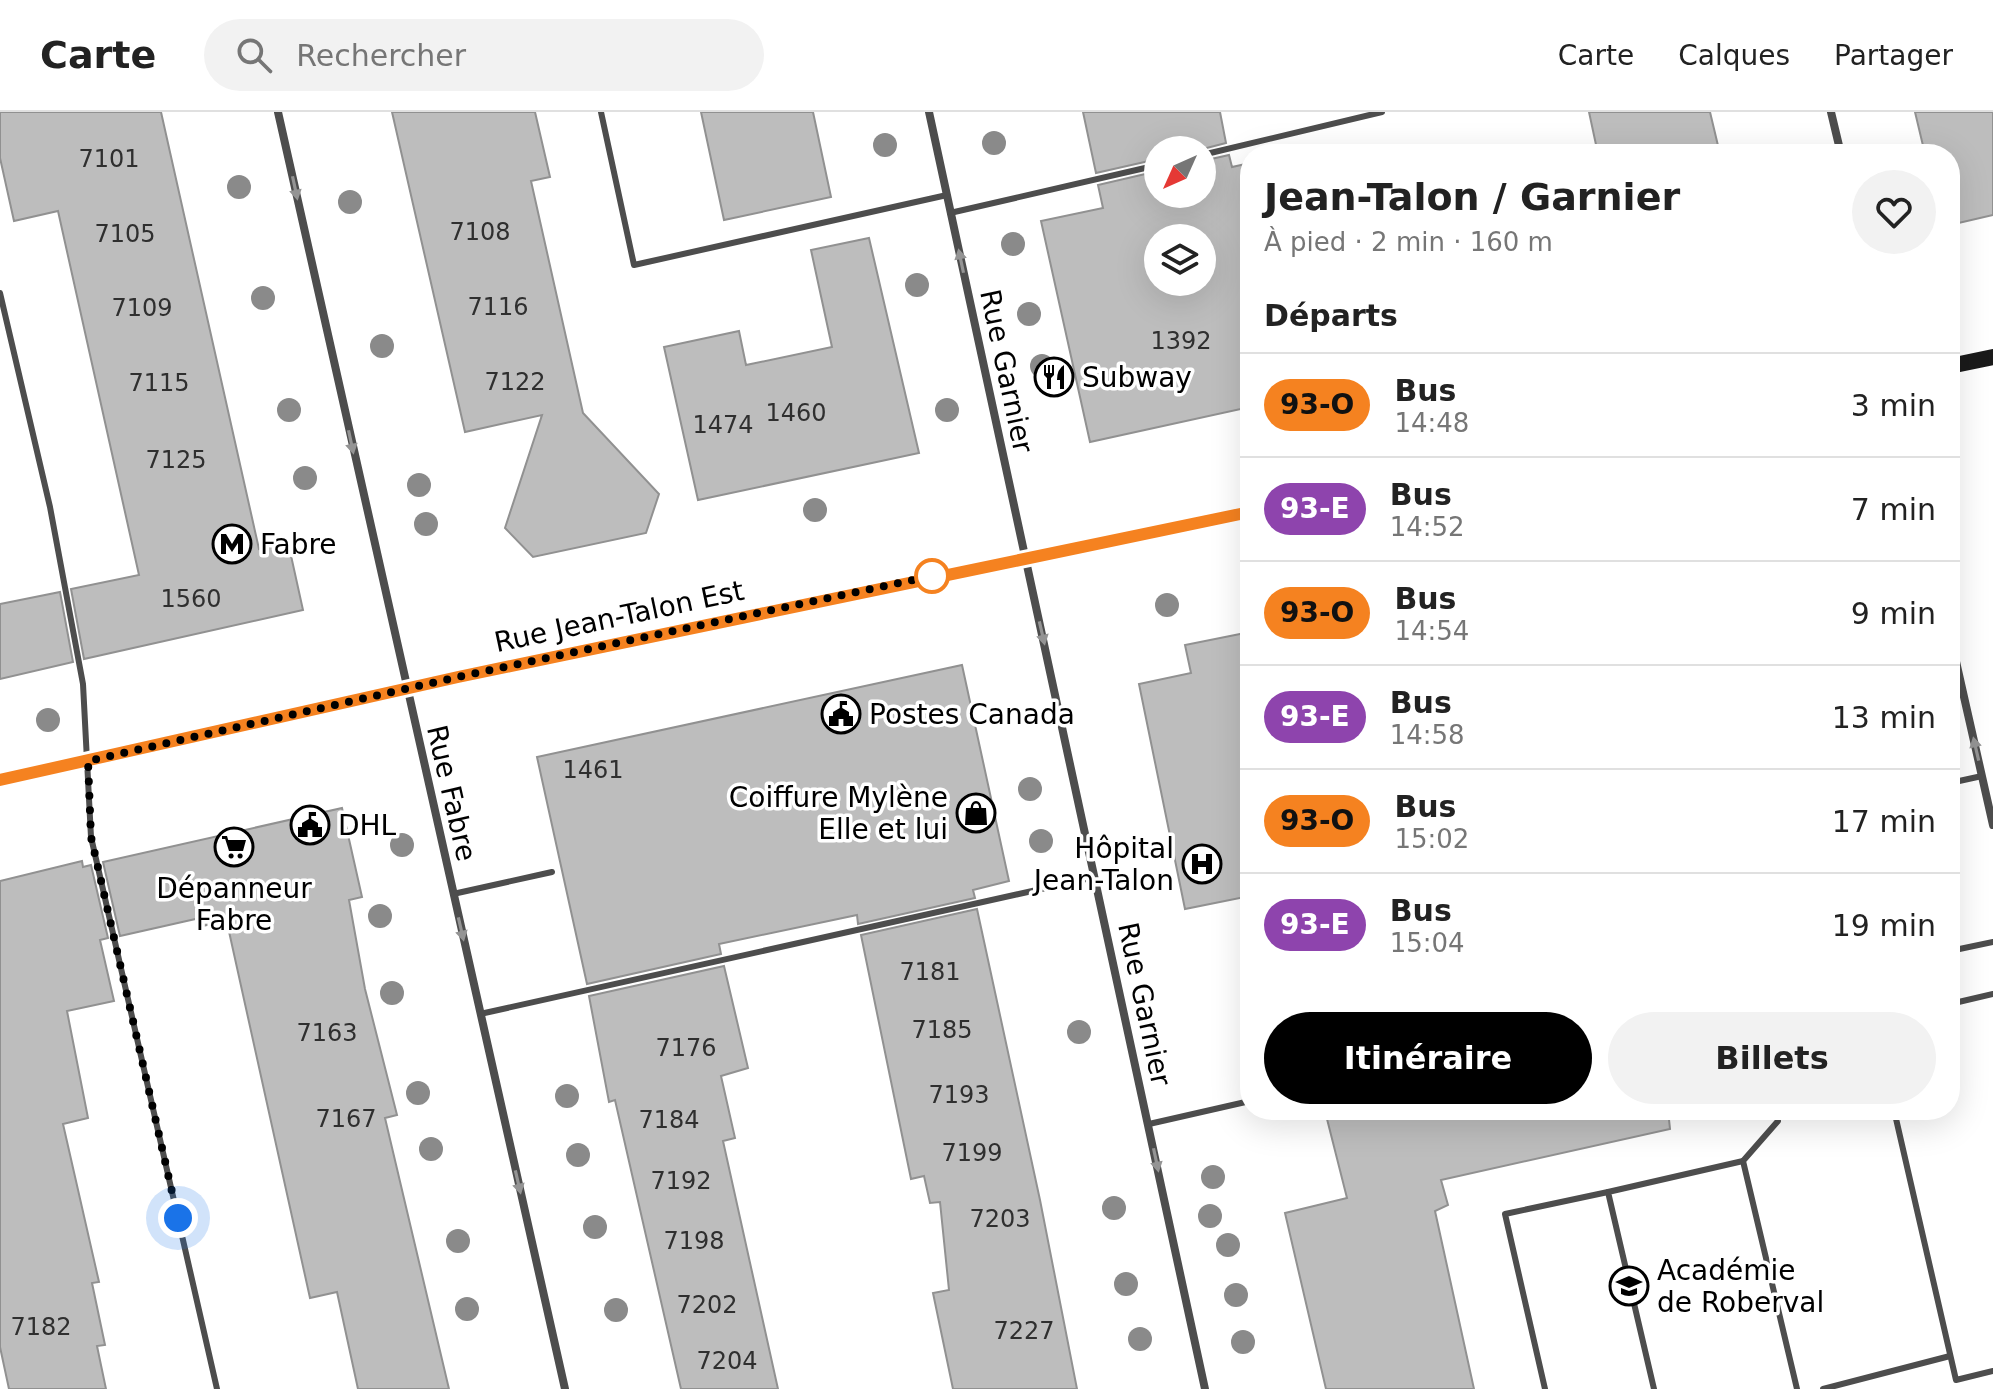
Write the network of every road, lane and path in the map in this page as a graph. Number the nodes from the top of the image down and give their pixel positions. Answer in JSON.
{"nodes":[{"id":1,"x":278,"y":112,"type":"edge"},
{"id":2,"x":601,"y":112,"type":"edge"},
{"id":3,"x":929,"y":112,"type":"edge"},
{"id":4,"x":1382,"y":112,"type":"edge"},
{"id":5,"x":1831,"y":112,"type":"edge"},
{"id":6,"x":1248,"y":144,"type":"edge"},
{"id":7,"x":1839,"y":144,"type":"edge"},
{"id":8,"x":1240,"y":146,"type":"edge"},
{"id":9,"x":1216,"y":152,"type":"edge"},
{"id":10,"x":1144,"y":168,"type":"edge"},
{"id":11,"x":947,"y":195,"type":"junction"},
{"id":12,"x":950,"y":213,"type":"junction"},
{"id":13,"x":0,"y":293,"type":"edge"},
{"id":14,"x":1993,"y":357,"type":"edge"},
{"id":15,"x":1960,"y":364,"type":"edge"},
{"id":16,"x":1240,"y":514,"type":"edge"},
{"id":17,"x":1024,"y":557,"type":"junction"},
{"id":18,"x":1960,"y":679,"type":"edge"},
{"id":19,"x":406,"y":689,"type":"junction"},
{"id":20,"x":88,"y":761,"type":"junction"},
{"id":21,"x":1982,"y":776,"type":"junction"},
{"id":22,"x":0,"y":780,"type":"edge"},
{"id":23,"x":1960,"y":781,"type":"edge"},
{"id":24,"x":1993,"y":825,"type":"edge"},
{"id":25,"x":552,"y":872,"type":"dead end"},
{"id":26,"x":1095,"y":877,"type":"junction"},
{"id":27,"x":453,"y":894,"type":"junction"},
{"id":28,"x":1993,"y":942,"type":"edge"},
{"id":29,"x":1960,"y":949,"type":"edge"},
{"id":30,"x":1993,"y":994,"type":"edge"},
{"id":31,"x":1960,"y":1002,"type":"edge"},
{"id":32,"x":480,"y":1014,"type":"junction"},
{"id":33,"x":1240,"y":1103,"type":"edge"},
{"id":34,"x":1778,"y":1120,"type":"edge"},
{"id":35,"x":1896,"y":1120,"type":"edge"},
{"id":36,"x":1149,"y":1124,"type":"junction"},
{"id":37,"x":1743,"y":1161,"type":"junction"},
{"id":38,"x":1608,"y":1192,"type":"junction"},
{"id":39,"x":1950,"y":1356,"type":"junction"},
{"id":40,"x":1993,"y":1371,"type":"edge"},
{"id":41,"x":217,"y":1389,"type":"edge"},
{"id":42,"x":565,"y":1389,"type":"edge"},
{"id":43,"x":1205,"y":1389,"type":"edge"},
{"id":44,"x":1545,"y":1389,"type":"edge"},
{"id":45,"x":1654,"y":1389,"type":"edge"},
{"id":46,"x":1797,"y":1389,"type":"edge"},
{"id":47,"x":1823,"y":1389,"type":"edge"}],
"edges":[{"from":1,"to":19,"type":"street","name":"Rue Fabre","one_way":true},
{"from":2,"to":11,"type":"lane"},
{"from":3,"to":11,"type":"street","name":"Rue Garnier"},
{"from":4,"to":6,"type":"lane"},
{"from":5,"to":7,"type":"street"},
{"from":8,"to":9,"type":"lane"},
{"from":10,"to":12,"type":"lane"},
{"from":11,"to":12,"type":"street","name":"Rue Garnier"},
{"from":17,"to":12,"type":"street","name":"Rue Garnier","one_way":true},
{"from":13,"to":20,"type":"lane"},
{"from":14,"to":15,"type":"main road"},
{"from":16,"to":17,"type":"main road","name":"Rue Jean-Talon Est"},
{"from":17,"to":19,"type":"main road","name":"Rue Jean-Talon Est"},
{"from":17,"to":26,"type":"street","name":"Rue Garnier","one_way":true},
{"from":21,"to":18,"type":"street","one_way":true},
{"from":19,"to":20,"type":"main road","name":"Rue Jean-Talon Est"},
{"from":19,"to":27,"type":"street","name":"Rue Fabre"},
{"from":20,"to":22,"type":"main road","name":"Rue Jean-Talon Est"},
{"from":20,"to":41,"type":"lane"},
{"from":21,"to":23,"type":"lane"},
{"from":21,"to":24,"type":"street"},
{"from":25,"to":27,"type":"lane"},
{"from":26,"to":32,"type":"lane"},
{"from":26,"to":36,"type":"street","name":"Rue Garnier"},
{"from":27,"to":32,"type":"street","name":"Rue Fabre","one_way":true},
{"from":28,"to":29,"type":"lane"},
{"from":30,"to":31,"type":"lane"},
{"from":32,"to":42,"type":"street","name":"Rue Fabre","one_way":true},
{"from":33,"to":36,"type":"lane"},
{"from":34,"to":37,"type":"lane"},
{"from":35,"to":39,"type":"lane"},
{"from":36,"to":43,"type":"street","name":"Rue Garnier","one_way":true},
{"from":37,"to":38,"type":"lane"},
{"from":37,"to":46,"type":"lane"},
{"from":38,"to":44,"type":"lane"},
{"from":38,"to":45,"type":"lane"},
{"from":39,"to":40,"type":"lane"},
{"from":39,"to":47,"type":"lane"}]}
